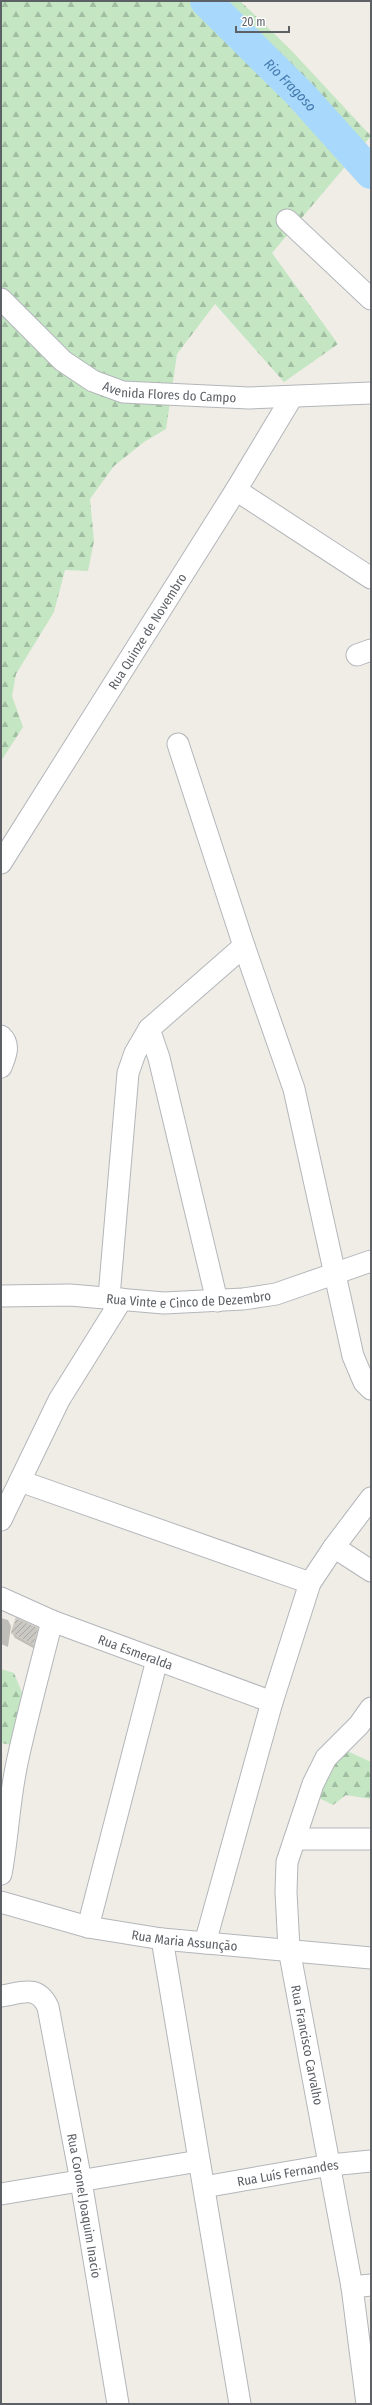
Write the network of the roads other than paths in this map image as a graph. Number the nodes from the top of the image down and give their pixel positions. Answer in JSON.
{"nodes":[{"id":1,"x":287,"y":220,"type":"dead end"},
{"id":2,"x":1,"y":299,"type":"edge"},
{"id":3,"x":371,"y":299,"type":"edge"},
{"id":4,"x":371,"y":393,"type":"edge"},
{"id":5,"x":292,"y":397,"type":"junction"},
{"id":6,"x":236,"y":490,"type":"junction"},
{"id":7,"x":371,"y":578,"type":"edge"},
{"id":8,"x":178,"y":744,"type":"dead end"},
{"id":9,"x":1,"y":863,"type":"edge"},
{"id":10,"x":244,"y":946,"type":"junction"},
{"id":11,"x":149,"y":1029,"type":"junction"},
{"id":12,"x":1,"y":1036,"type":"edge"},
{"id":13,"x":1,"y":1067,"type":"edge"},
{"id":14,"x":371,"y":1261,"type":"edge"},
{"id":15,"x":334,"y":1275,"type":"junction"},
{"id":16,"x":1,"y":1296,"type":"edge"},
{"id":17,"x":115,"y":1298,"type":"junction"},
{"id":18,"x":217,"y":1301,"type":"junction"},
{"id":19,"x":371,"y":1389,"type":"edge"},
{"id":20,"x":20,"y":1481,"type":"junction"},
{"id":21,"x":371,"y":1498,"type":"edge"},
{"id":22,"x":1,"y":1520,"type":"edge"},
{"id":23,"x":334,"y":1547,"type":"junction"},
{"id":24,"x":371,"y":1571,"type":"edge"},
{"id":25,"x":310,"y":1583,"type":"junction"},
{"id":26,"x":1,"y":1598,"type":"edge"},
{"id":27,"x":52,"y":1621,"type":"junction"},
{"id":28,"x":157,"y":1660,"type":"junction"},
{"id":29,"x":272,"y":1702,"type":"junction"},
{"id":30,"x":371,"y":1708,"type":"edge"},
{"id":31,"x":294,"y":1839,"type":"junction"},
{"id":32,"x":371,"y":1839,"type":"edge"},
{"id":33,"x":1,"y":1874,"type":"edge"},
{"id":34,"x":1,"y":1902,"type":"edge"},
{"id":35,"x":88,"y":1927,"type":"junction"},
{"id":36,"x":162,"y":1939,"type":"junction"},
{"id":37,"x":205,"y":1943,"type":"junction"},
{"id":38,"x":289,"y":1949,"type":"junction"},
{"id":39,"x":371,"y":1958,"type":"edge"},
{"id":40,"x":1,"y":1996,"type":"edge"},
{"id":41,"x":199,"y":2161,"type":"junction"},
{"id":42,"x":371,"y":2161,"type":"edge"},
{"id":43,"x":330,"y":2165,"type":"junction"},
{"id":44,"x":81,"y":2180,"type":"junction"},
{"id":45,"x":204,"y":2188,"type":"junction"},
{"id":46,"x":1,"y":2194,"type":"edge"},
{"id":47,"x":362,"y":2286,"type":"edge"},
{"id":48,"x":118,"y":2404,"type":"edge"},
{"id":49,"x":240,"y":2404,"type":"edge"},
{"id":50,"x":367,"y":2404,"type":"edge"}],
"edges":[{"from":1,"to":3,"type":"street"},
{"from":2,"to":5,"type":"street","name":"Avenida Flores do Campo"},
{"from":4,"to":5,"type":"street","name":"Avenida Flores do Campo"},
{"from":5,"to":6,"type":"street","name":"Rua Quinze de Novembro"},
{"from":6,"to":7,"type":"street"},
{"from":6,"to":9,"type":"street","name":"Rua Quinze de Novembro"},
{"from":8,"to":10,"type":"street"},
{"from":10,"to":11,"type":"street"},
{"from":10,"to":15,"type":"street"},
{"from":11,"to":17,"type":"street"},
{"from":11,"to":18,"type":"street"},
{"from":12,"to":13,"type":"street"},
{"from":14,"to":15,"type":"street","name":"Rua Vinte e Cinco de Dezembro"},
{"from":15,"to":18,"type":"street","name":"Rua Vinte e Cinco de Dezembro"},
{"from":15,"to":19,"type":"street"},
{"from":16,"to":17,"type":"street","name":"Rua Vinte e Cinco de Dezembro"},
{"from":17,"to":18,"type":"street","name":"Rua Vinte e Cinco de Dezembro"},
{"from":17,"to":20,"type":"street"},
{"from":20,"to":22,"type":"street"},
{"from":20,"to":25,"type":"street"},
{"from":21,"to":23,"type":"street"},
{"from":23,"to":24,"type":"street"},
{"from":23,"to":25,"type":"street"},
{"from":25,"to":29,"type":"street"},
{"from":26,"to":27,"type":"street","name":"Rua Esmeralda"},
{"from":27,"to":28,"type":"street","name":"Rua Esmeralda"},
{"from":27,"to":33,"type":"street"},
{"from":28,"to":29,"type":"street","name":"Rua Esmeralda"},
{"from":28,"to":35,"type":"street"},
{"from":29,"to":37,"type":"street"},
{"from":30,"to":31,"type":"street","name":"Rua Francisco Carvalho"},
{"from":31,"to":32,"type":"street"},
{"from":31,"to":38,"type":"street","name":"Rua Francisco Carvalho"},
{"from":34,"to":35,"type":"street","name":"Rua Maria Assunção"},
{"from":35,"to":36,"type":"street","name":"Rua Maria Assunção"},
{"from":36,"to":37,"type":"street","name":"Rua Maria Assunção"},
{"from":36,"to":41,"type":"street"},
{"from":37,"to":38,"type":"street","name":"Rua Maria Assunção"},
{"from":38,"to":39,"type":"street","name":"Rua Maria Assunção"},
{"from":38,"to":43,"type":"street","name":"Rua Francisco Carvalho"},
{"from":40,"to":44,"type":"street","name":"Rua Coronel Joaquim Inacio"},
{"from":41,"to":44,"type":"street"},
{"from":41,"to":45,"type":"street"},
{"from":42,"to":43,"type":"street","name":"Rua Luís Fernandes"},
{"from":43,"to":45,"type":"street","name":"Rua Luís Fernandes"},
{"from":43,"to":47,"type":"street","name":"Rua Francisco Carvalho"},
{"from":44,"to":46,"type":"street"},
{"from":44,"to":48,"type":"street","name":"Rua Coronel Joaquim Inacio"},
{"from":45,"to":49,"type":"street"},
{"from":47,"to":50,"type":"street","name":"Rua Francisco Carvalho"}]}
